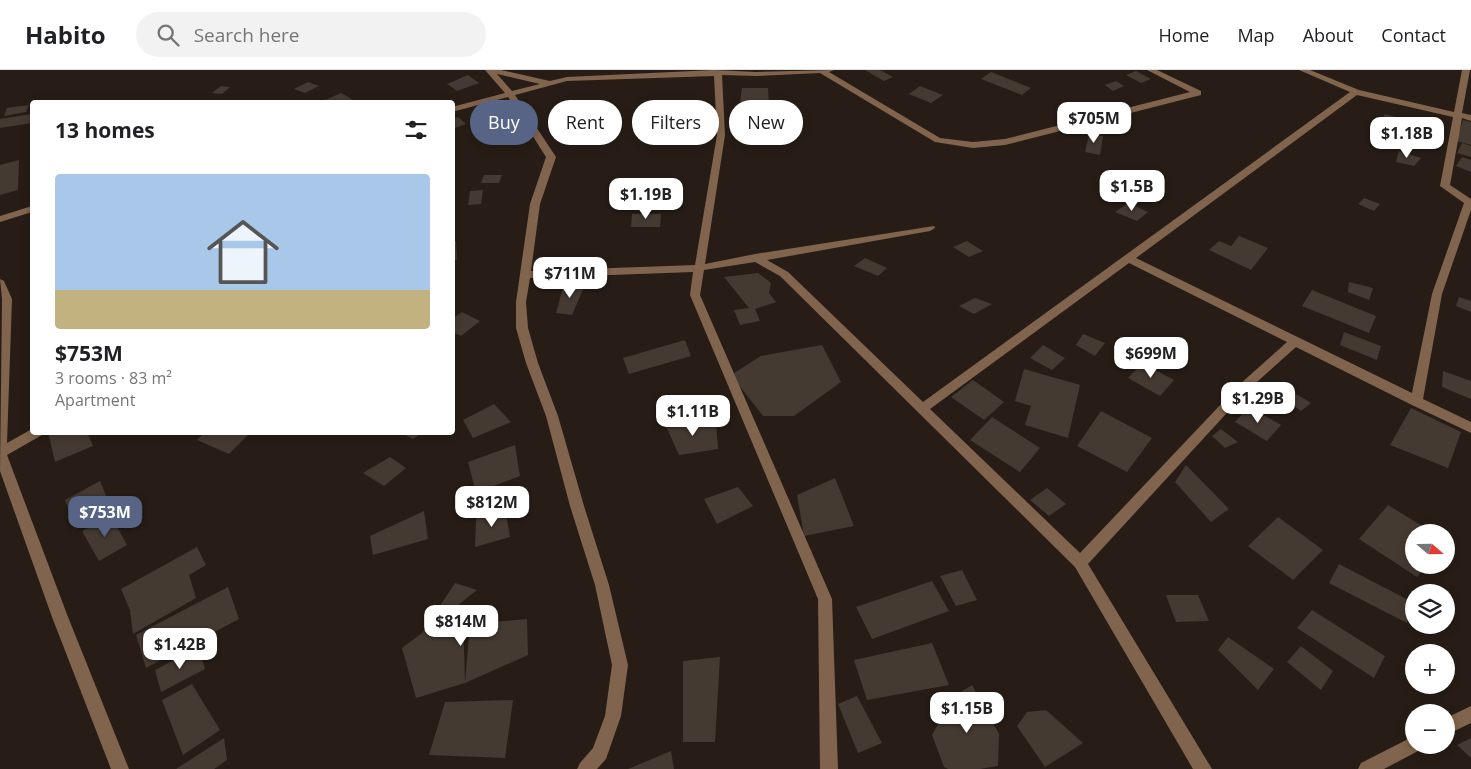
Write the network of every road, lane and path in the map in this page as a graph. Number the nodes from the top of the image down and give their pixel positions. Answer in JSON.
{"nodes":[{"id":1,"x":490,"y":70,"type":"edge"},
{"id":2,"x":1151,"y":70,"type":"edge"},
{"id":3,"x":1303,"y":70,"type":"edge"},
{"id":4,"x":1466,"y":70,"type":"edge"},
{"id":5,"x":719,"y":71,"type":"edge"},
{"id":6,"x":826,"y":71,"type":"edge"},
{"id":7,"x":566,"y":74,"type":"edge"},
{"id":8,"x":547,"y":83,"type":"junction"},
{"id":9,"x":1356,"y":92,"type":"junction"},
{"id":10,"x":511,"y":95,"type":"junction"},
{"id":11,"x":455,"y":109,"type":"edge"},
{"id":12,"x":1458,"y":115,"type":"junction"},
{"id":13,"x":1471,"y":118,"type":"edge"},
{"id":14,"x":1470,"y":202,"type":"edge"},
{"id":15,"x":30,"y":210,"type":"edge"},
{"id":16,"x":0,"y":219,"type":"edge"},
{"id":17,"x":930,"y":228,"type":"dead end"},
{"id":18,"x":755,"y":257,"type":"junction"},
{"id":19,"x":1129,"y":259,"type":"junction"},
{"id":20,"x":699,"y":268,"type":"junction"},
{"id":21,"x":525,"y":275,"type":"junction"},
{"id":22,"x":0,"y":283,"type":"edge"},
{"id":23,"x":1295,"y":341,"type":"junction"},
{"id":24,"x":1416,"y":402,"type":"junction"},
{"id":25,"x":923,"y":408,"type":"junction"},
{"id":26,"x":1471,"y":428,"type":"edge"},
{"id":27,"x":33,"y":435,"type":"edge"},
{"id":28,"x":0,"y":453,"type":"edge"},
{"id":29,"x":1080,"y":564,"type":"junction"},
{"id":30,"x":1471,"y":714,"type":"edge"},
{"id":31,"x":1455,"y":722,"type":"edge"},
{"id":32,"x":1405,"y":749,"type":"edge"},
{"id":33,"x":120,"y":769,"type":"edge"},
{"id":34,"x":586,"y":769,"type":"edge"},
{"id":35,"x":828,"y":769,"type":"edge"},
{"id":36,"x":1203,"y":769,"type":"edge"},
{"id":37,"x":1367,"y":769,"type":"edge"}],
"edges":[{"from":1,"to":8,"type":"street"},
{"from":1,"to":10,"type":"street"},
{"from":2,"to":6,"type":"street"},
{"from":3,"to":9,"type":"street"},
{"from":4,"to":12,"type":"street"},
{"from":5,"to":6,"type":"street"},
{"from":5,"to":7,"type":"street"},
{"from":5,"to":20,"type":"street"},
{"from":7,"to":8,"type":"street"},
{"from":8,"to":10,"type":"street"},
{"from":9,"to":12,"type":"street"},
{"from":9,"to":19,"type":"street"},
{"from":10,"to":11,"type":"street"},
{"from":10,"to":21,"type":"street"},
{"from":12,"to":13,"type":"street"},
{"from":12,"to":14,"type":"street"},
{"from":14,"to":24,"type":"street"},
{"from":15,"to":16,"type":"street"},
{"from":17,"to":18,"type":"street"},
{"from":18,"to":20,"type":"street"},
{"from":18,"to":25,"type":"street"},
{"from":19,"to":23,"type":"street"},
{"from":19,"to":25,"type":"street"},
{"from":20,"to":21,"type":"street"},
{"from":20,"to":35,"type":"street"},
{"from":21,"to":34,"type":"street"},
{"from":22,"to":28,"type":"street"},
{"from":23,"to":24,"type":"street"},
{"from":23,"to":29,"type":"street"},
{"from":24,"to":26,"type":"street"},
{"from":25,"to":29,"type":"street"},
{"from":27,"to":28,"type":"street"},
{"from":28,"to":33,"type":"street"},
{"from":29,"to":36,"type":"street"},
{"from":30,"to":31,"type":"street"},
{"from":32,"to":37,"type":"street"}]}
